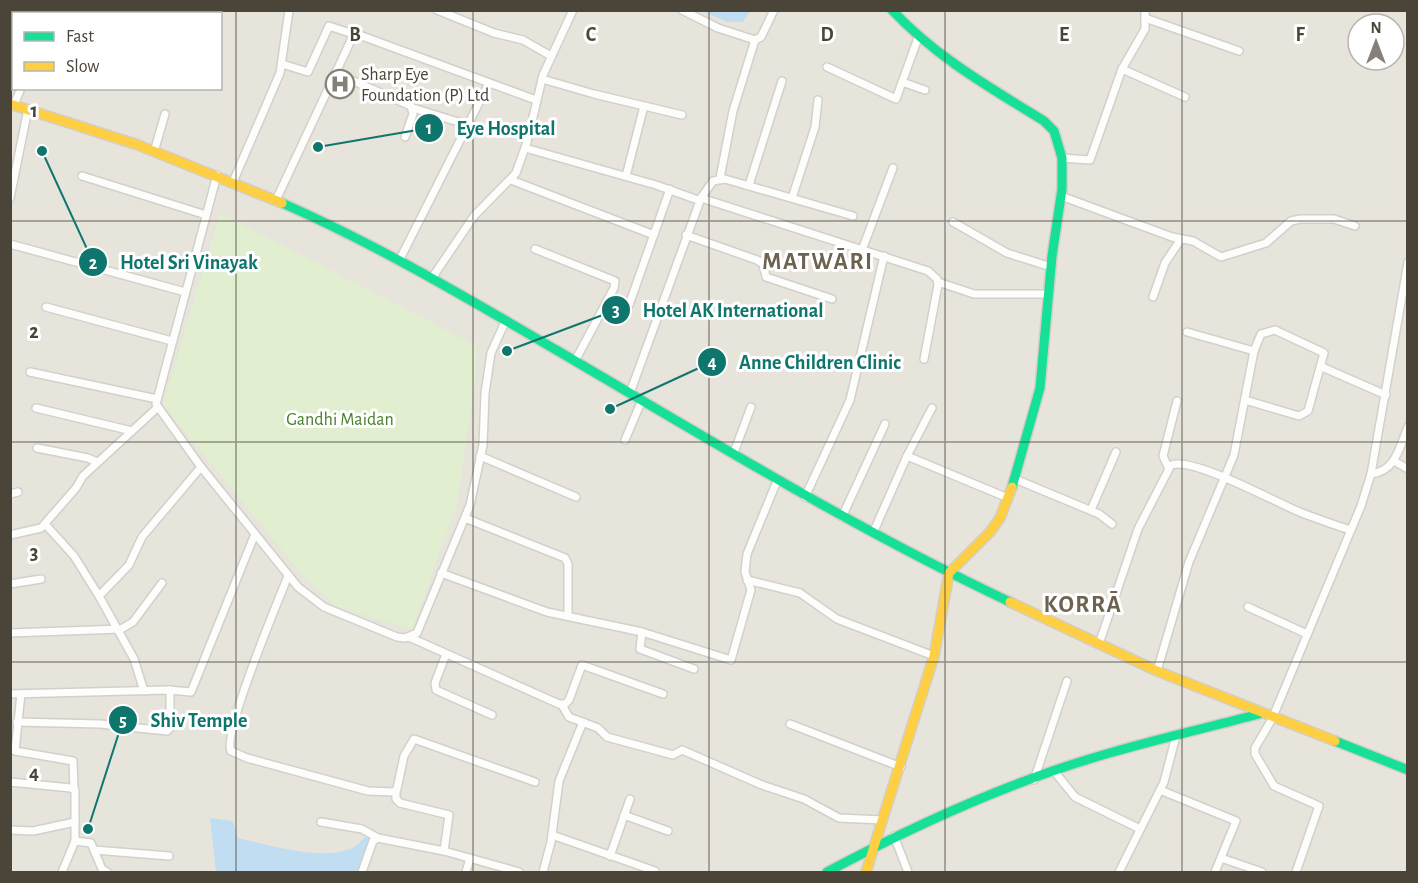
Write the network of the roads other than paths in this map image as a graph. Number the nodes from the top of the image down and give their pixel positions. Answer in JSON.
{"nodes":[{"id":1,"x":289,"y":10,"type":"edge"},
{"id":2,"x":437,"y":10,"type":"edge"},
{"id":3,"x":573,"y":10,"type":"edge"},
{"id":4,"x":682,"y":10,"type":"edge"},
{"id":5,"x":774,"y":10,"type":"edge"},
{"id":6,"x":892,"y":10,"type":"edge"},
{"id":7,"x":1145,"y":14,"type":"edge"},
{"id":8,"x":356,"y":35,"type":"junction"},
{"id":9,"x":918,"y":38,"type":"junction"},
{"id":10,"x":755,"y":40,"type":"junction"},
{"id":11,"x":1239,"y":51,"type":"dead end"},
{"id":12,"x":551,"y":56,"type":"junction"},
{"id":13,"x":282,"y":64,"type":"junction"},
{"id":14,"x":827,"y":66,"type":"dead end"},
{"id":15,"x":1122,"y":69,"type":"junction"},
{"id":16,"x":335,"y":73,"type":"junction"},
{"id":17,"x":542,"y":79,"type":"junction"},
{"id":18,"x":782,"y":81,"type":"dead end"},
{"id":19,"x":489,"y":82,"type":"junction"},
{"id":20,"x":902,"y":82,"type":"junction"},
{"id":21,"x":20,"y":90,"type":"edge"},
{"id":22,"x":925,"y":90,"type":"dead end"},
{"id":23,"x":1185,"y":97,"type":"dead end"},
{"id":24,"x":536,"y":100,"type":"junction"},
{"id":25,"x":818,"y":100,"type":"dead end"},
{"id":26,"x":12,"y":104,"type":"edge"},
{"id":27,"x":644,"y":106,"type":"junction"},
{"id":28,"x":413,"y":108,"type":"junction"},
{"id":29,"x":28,"y":109,"type":"junction"},
{"id":30,"x":165,"y":114,"type":"dead end"},
{"id":31,"x":682,"y":115,"type":"dead end"},
{"id":32,"x":468,"y":125,"type":"junction"},
{"id":33,"x":405,"y":137,"type":"dead end"},
{"id":34,"x":525,"y":148,"type":"junction"},
{"id":35,"x":154,"y":152,"type":"junction"},
{"id":36,"x":1062,"y":158,"type":"junction"},
{"id":37,"x":893,"y":168,"type":"dead end"},
{"id":38,"x":217,"y":175,"type":"junction"},
{"id":39,"x":82,"y":176,"type":"dead end"},
{"id":40,"x":626,"y":176,"type":"junction"},
{"id":41,"x":720,"y":178,"type":"junction"},
{"id":42,"x":511,"y":180,"type":"junction"},
{"id":43,"x":233,"y":182,"type":"junction"},
{"id":44,"x":749,"y":185,"type":"junction"},
{"id":45,"x":670,"y":189,"type":"junction"},
{"id":46,"x":1061,"y":196,"type":"junction"},
{"id":47,"x":10,"y":198,"type":"edge"},
{"id":48,"x":792,"y":198,"type":"junction"},
{"id":49,"x":699,"y":199,"type":"junction"},
{"id":50,"x":276,"y":200,"type":"junction"},
{"id":51,"x":206,"y":214,"type":"junction"},
{"id":52,"x":854,"y":216,"type":"dead end"},
{"id":53,"x":953,"y":222,"type":"dead end"},
{"id":54,"x":1355,"y":226,"type":"dead end"},
{"id":55,"x":654,"y":235,"type":"junction"},
{"id":56,"x":686,"y":235,"type":"junction"},
{"id":57,"x":1181,"y":238,"type":"junction"},
{"id":58,"x":10,"y":244,"type":"edge"},
{"id":59,"x":535,"y":249,"type":"dead end"},
{"id":60,"x":862,"y":250,"type":"junction"},
{"id":61,"x":884,"y":256,"type":"junction"},
{"id":62,"x":400,"y":259,"type":"junction"},
{"id":63,"x":1407,"y":262,"type":"edge"},
{"id":64,"x":1051,"y":267,"type":"junction"},
{"id":65,"x":432,"y":278,"type":"junction"},
{"id":66,"x":938,"y":282,"type":"junction"},
{"id":67,"x":184,"y":292,"type":"junction"},
{"id":68,"x":1049,"y":294,"type":"junction"},
{"id":69,"x":1153,"y":297,"type":"dead end"},
{"id":70,"x":832,"y":299,"type":"dead end"},
{"id":71,"x":629,"y":306,"type":"dead end"},
{"id":72,"x":46,"y":307,"type":"dead end"},
{"id":73,"x":505,"y":322,"type":"junction"},
{"id":74,"x":1187,"y":332,"type":"dead end"},
{"id":75,"x":172,"y":341,"type":"junction"},
{"id":76,"x":1254,"y":351,"type":"junction"},
{"id":77,"x":924,"y":359,"type":"dead end"},
{"id":78,"x":575,"y":361,"type":"junction"},
{"id":79,"x":1322,"y":367,"type":"junction"},
{"id":80,"x":30,"y":372,"type":"dead end"},
{"id":81,"x":630,"y":393,"type":"junction"},
{"id":82,"x":1386,"y":395,"type":"junction"},
{"id":83,"x":157,"y":399,"type":"junction"},
{"id":84,"x":642,"y":400,"type":"junction"},
{"id":85,"x":1245,"y":400,"type":"junction"},
{"id":86,"x":1177,"y":401,"type":"dead end"},
{"id":87,"x":751,"y":407,"type":"dead end"},
{"id":88,"x":36,"y":408,"type":"dead end"},
{"id":89,"x":157,"y":408,"type":"junction"},
{"id":90,"x":932,"y":408,"type":"dead end"},
{"id":91,"x":885,"y":424,"type":"dead end"},
{"id":92,"x":1407,"y":428,"type":"edge"},
{"id":93,"x":132,"y":431,"type":"junction"},
{"id":94,"x":624,"y":440,"type":"dead end"},
{"id":95,"x":37,"y":448,"type":"dead end"},
{"id":96,"x":1116,"y":452,"type":"dead end"},
{"id":97,"x":733,"y":455,"type":"junction"},
{"id":98,"x":480,"y":456,"type":"junction"},
{"id":99,"x":907,"y":456,"type":"junction"},
{"id":100,"x":1394,"y":461,"type":"junction"},
{"id":101,"x":97,"y":462,"type":"junction"},
{"id":102,"x":201,"y":467,"type":"junction"},
{"id":103,"x":1168,"y":467,"type":"junction"},
{"id":104,"x":1407,"y":469,"type":"edge"},
{"id":105,"x":1371,"y":474,"type":"junction"},
{"id":106,"x":1226,"y":478,"type":"junction"},
{"id":107,"x":1015,"y":480,"type":"junction"},
{"id":108,"x":777,"y":481,"type":"junction"},
{"id":109,"x":576,"y":497,"type":"dead end"},
{"id":110,"x":805,"y":497,"type":"junction"},
{"id":111,"x":1008,"y":498,"type":"junction"},
{"id":112,"x":1091,"y":510,"type":"junction"},
{"id":113,"x":842,"y":517,"type":"junction"},
{"id":114,"x":465,"y":518,"type":"junction"},
{"id":115,"x":45,"y":524,"type":"junction"},
{"id":116,"x":1112,"y":524,"type":"dead end"},
{"id":117,"x":1351,"y":530,"type":"junction"},
{"id":118,"x":873,"y":533,"type":"junction"},
{"id":119,"x":255,"y":534,"type":"junction"},
{"id":120,"x":10,"y":535,"type":"edge"},
{"id":121,"x":441,"y":573,"type":"junction"},
{"id":122,"x":949,"y":573,"type":"junction"},
{"id":123,"x":288,"y":576,"type":"junction"},
{"id":124,"x":41,"y":579,"type":"dead end"},
{"id":125,"x":747,"y":580,"type":"junction"},
{"id":126,"x":162,"y":583,"type":"dead end"},
{"id":127,"x":10,"y":584,"type":"edge"},
{"id":128,"x":99,"y":596,"type":"junction"},
{"id":129,"x":1248,"y":607,"type":"dead end"},
{"id":130,"x":568,"y":615,"type":"junction"},
{"id":131,"x":116,"y":630,"type":"junction"},
{"id":132,"x":642,"y":632,"type":"junction"},
{"id":133,"x":10,"y":633,"type":"edge"},
{"id":134,"x":1307,"y":634,"type":"junction"},
{"id":135,"x":409,"y":637,"type":"junction"},
{"id":136,"x":1098,"y":645,"type":"junction"},
{"id":137,"x":446,"y":654,"type":"junction"},
{"id":138,"x":934,"y":656,"type":"junction"},
{"id":139,"x":694,"y":669,"type":"dead end"},
{"id":140,"x":1157,"y":671,"type":"junction"},
{"id":141,"x":1067,"y":681,"type":"dead end"},
{"id":142,"x":170,"y":690,"type":"junction"},
{"id":143,"x":144,"y":691,"type":"junction"},
{"id":144,"x":10,"y":694,"type":"edge"},
{"id":145,"x":21,"y":694,"type":"junction"},
{"id":146,"x":663,"y":694,"type":"dead end"},
{"id":147,"x":562,"y":705,"type":"junction"},
{"id":148,"x":1259,"y":714,"type":"junction"},
{"id":149,"x":492,"y":715,"type":"dead end"},
{"id":150,"x":1272,"y":719,"type":"junction"},
{"id":151,"x":17,"y":722,"type":"junction"},
{"id":152,"x":583,"y":722,"type":"junction"},
{"id":153,"x":790,"y":724,"type":"dead end"},
{"id":154,"x":1176,"y":736,"type":"junction"},
{"id":155,"x":901,"y":767,"type":"junction"},
{"id":156,"x":1407,"y":770,"type":"edge"},
{"id":157,"x":1054,"y":771,"type":"junction"},
{"id":158,"x":1034,"y":780,"type":"junction"},
{"id":159,"x":10,"y":782,"type":"edge"},
{"id":160,"x":535,"y":782,"type":"dead end"},
{"id":161,"x":74,"y":789,"type":"junction"},
{"id":162,"x":1160,"y":790,"type":"junction"},
{"id":163,"x":396,"y":791,"type":"junction"},
{"id":164,"x":630,"y":799,"type":"dead end"},
{"id":165,"x":624,"y":815,"type":"junction"},
{"id":166,"x":883,"y":820,"type":"junction"},
{"id":167,"x":75,"y":822,"type":"junction"},
{"id":168,"x":321,"y":822,"type":"dead end"},
{"id":169,"x":10,"y":830,"type":"edge"},
{"id":170,"x":1140,"y":830,"type":"junction"},
{"id":171,"x":668,"y":831,"type":"dead end"},
{"id":172,"x":552,"y":835,"type":"junction"},
{"id":173,"x":894,"y":836,"type":"junction"},
{"id":174,"x":378,"y":838,"type":"junction"},
{"id":175,"x":75,"y":841,"type":"junction"},
{"id":176,"x":873,"y":849,"type":"junction"},
{"id":177,"x":94,"y":850,"type":"junction"},
{"id":178,"x":444,"y":850,"type":"junction"},
{"id":179,"x":169,"y":856,"type":"dead end"},
{"id":180,"x":610,"y":856,"type":"junction"},
{"id":181,"x":470,"y":858,"type":"junction"},
{"id":182,"x":1221,"y":858,"type":"junction"},
{"id":183,"x":500,"y":869,"type":"edge"},
{"id":184,"x":655,"y":871,"type":"dead end"},
{"id":185,"x":62,"y":873,"type":"edge"},
{"id":186,"x":107,"y":873,"type":"edge"},
{"id":187,"x":362,"y":873,"type":"edge"},
{"id":188,"x":466,"y":873,"type":"edge"},
{"id":189,"x":519,"y":873,"type":"edge"},
{"id":190,"x":543,"y":873,"type":"edge"},
{"id":191,"x":827,"y":873,"type":"edge"},
{"id":192,"x":866,"y":873,"type":"edge"},
{"id":193,"x":908,"y":873,"type":"edge"},
{"id":194,"x":1119,"y":873,"type":"edge"},
{"id":195,"x":1215,"y":873,"type":"edge"},
{"id":196,"x":1262,"y":873,"type":"edge"},
{"id":197,"x":1296,"y":873,"type":"edge"}],
"edges":[{"from":1,"to":13,"type":"street"},
{"from":2,"to":12,"type":"street"},
{"from":3,"to":12,"type":"street"},
{"from":4,"to":10,"type":"street"},
{"from":5,"to":10,"type":"street"},
{"from":6,"to":9,"type":"main road"},
{"from":7,"to":11,"type":"street"},
{"from":7,"to":15,"type":"street"},
{"from":8,"to":13,"type":"street"},
{"from":8,"to":16,"type":"street"},
{"from":8,"to":19,"type":"street"},
{"from":9,"to":20,"type":"street"},
{"from":9,"to":36,"type":"main road"},
{"from":10,"to":41,"type":"street"},
{"from":12,"to":17,"type":"street"},
{"from":13,"to":43,"type":"street"},
{"from":14,"to":20,"type":"street"},
{"from":15,"to":23,"type":"street"},
{"from":15,"to":36,"type":"street"},
{"from":16,"to":28,"type":"street"},
{"from":16,"to":50,"type":"street"},
{"from":17,"to":24,"type":"street"},
{"from":17,"to":27,"type":"street"},
{"from":18,"to":44,"type":"street"},
{"from":19,"to":24,"type":"street"},
{"from":19,"to":32,"type":"street"},
{"from":20,"to":22,"type":"street"},
{"from":21,"to":26,"type":"street"},
{"from":24,"to":34,"type":"street"},
{"from":25,"to":48,"type":"street"},
{"from":26,"to":29,"type":"main road"},
{"from":27,"to":31,"type":"street"},
{"from":27,"to":40,"type":"street"},
{"from":28,"to":32,"type":"street"},
{"from":28,"to":33,"type":"street"},
{"from":29,"to":35,"type":"main road"},
{"from":29,"to":47,"type":"street"},
{"from":30,"to":35,"type":"street"},
{"from":32,"to":62,"type":"street"},
{"from":34,"to":40,"type":"street"},
{"from":34,"to":42,"type":"street"},
{"from":35,"to":38,"type":"main road"},
{"from":36,"to":46,"type":"main road"},
{"from":37,"to":60,"type":"street"},
{"from":38,"to":43,"type":"main road"},
{"from":38,"to":51,"type":"street"},
{"from":39,"to":51,"type":"street"},
{"from":40,"to":45,"type":"street"},
{"from":41,"to":44,"type":"street"},
{"from":41,"to":49,"type":"street"},
{"from":42,"to":55,"type":"street"},
{"from":42,"to":65,"type":"street"},
{"from":43,"to":50,"type":"main road"},
{"from":44,"to":48,"type":"street"},
{"from":45,"to":49,"type":"street"},
{"from":45,"to":55,"type":"street"},
{"from":46,"to":57,"type":"street"},
{"from":46,"to":64,"type":"main road"},
{"from":48,"to":52,"type":"street"},
{"from":49,"to":56,"type":"street"},
{"from":49,"to":60,"type":"street"},
{"from":50,"to":62,"type":"main road"},
{"from":51,"to":67,"type":"street"},
{"from":53,"to":64,"type":"street"},
{"from":54,"to":57,"type":"street"},
{"from":55,"to":71,"type":"street"},
{"from":56,"to":70,"type":"street"},
{"from":56,"to":81,"type":"street"},
{"from":57,"to":69,"type":"street"},
{"from":58,"to":67,"type":"street"},
{"from":59,"to":78,"type":"street"},
{"from":60,"to":61,"type":"street"},
{"from":61,"to":66,"type":"street"},
{"from":61,"to":110,"type":"street"},
{"from":62,"to":65,"type":"main road"},
{"from":63,"to":82,"type":"street"},
{"from":64,"to":68,"type":"main road"},
{"from":65,"to":73,"type":"main road"},
{"from":66,"to":68,"type":"street"},
{"from":66,"to":77,"type":"street"},
{"from":67,"to":75,"type":"street"},
{"from":68,"to":107,"type":"main road"},
{"from":72,"to":75,"type":"street"},
{"from":73,"to":78,"type":"main road"},
{"from":73,"to":98,"type":"street"},
{"from":74,"to":76,"type":"street"},
{"from":75,"to":83,"type":"street"},
{"from":76,"to":79,"type":"street"},
{"from":76,"to":85,"type":"street"},
{"from":78,"to":81,"type":"main road"},
{"from":79,"to":82,"type":"street"},
{"from":79,"to":85,"type":"street"},
{"from":80,"to":83,"type":"street"},
{"from":81,"to":84,"type":"main road"},
{"from":82,"to":105,"type":"street"},
{"from":83,"to":89,"type":"street"},
{"from":84,"to":94,"type":"street"},
{"from":84,"to":97,"type":"main road"},
{"from":85,"to":106,"type":"street"},
{"from":86,"to":103,"type":"street"},
{"from":87,"to":97,"type":"street"},
{"from":88,"to":93,"type":"street"},
{"from":89,"to":93,"type":"street"},
{"from":89,"to":102,"type":"street"},
{"from":90,"to":99,"type":"street"},
{"from":91,"to":113,"type":"street"},
{"from":92,"to":100,"type":"street"},
{"from":93,"to":101,"type":"street"},
{"from":95,"to":101,"type":"street"},
{"from":96,"to":112,"type":"street"},
{"from":97,"to":108,"type":"main road"},
{"from":98,"to":109,"type":"street"},
{"from":98,"to":114,"type":"street"},
{"from":99,"to":111,"type":"street"},
{"from":99,"to":118,"type":"street"},
{"from":100,"to":104,"type":"street"},
{"from":100,"to":105,"type":"street"},
{"from":101,"to":115,"type":"street"},
{"from":102,"to":119,"type":"street"},
{"from":102,"to":128,"type":"street"},
{"from":103,"to":106,"type":"street"},
{"from":103,"to":136,"type":"street"},
{"from":105,"to":117,"type":"street"},
{"from":106,"to":117,"type":"street"},
{"from":106,"to":140,"type":"street"},
{"from":107,"to":111,"type":"main road"},
{"from":107,"to":112,"type":"street"},
{"from":108,"to":110,"type":"main road"},
{"from":108,"to":125,"type":"street"},
{"from":110,"to":113,"type":"main road"},
{"from":111,"to":122,"type":"main road"},
{"from":112,"to":116,"type":"street"},
{"from":113,"to":118,"type":"main road"},
{"from":114,"to":121,"type":"street"},
{"from":114,"to":130,"type":"street"},
{"from":115,"to":120,"type":"street"},
{"from":115,"to":128,"type":"street"},
{"from":117,"to":134,"type":"street"},
{"from":118,"to":122,"type":"main road"},
{"from":119,"to":123,"type":"street"},
{"from":119,"to":142,"type":"street"},
{"from":121,"to":130,"type":"street"},
{"from":121,"to":135,"type":"street"},
{"from":122,"to":136,"type":"main road"},
{"from":122,"to":138,"type":"main road"},
{"from":123,"to":135,"type":"street"},
{"from":123,"to":163,"type":"street"},
{"from":124,"to":127,"type":"street"},
{"from":125,"to":132,"type":"street"},
{"from":125,"to":138,"type":"street"},
{"from":126,"to":131,"type":"street"},
{"from":128,"to":131,"type":"street"},
{"from":129,"to":134,"type":"street"},
{"from":130,"to":132,"type":"street"},
{"from":131,"to":133,"type":"street"},
{"from":131,"to":143,"type":"street"},
{"from":132,"to":139,"type":"street"},
{"from":134,"to":150,"type":"street"},
{"from":135,"to":137,"type":"street"},
{"from":136,"to":140,"type":"main road"},
{"from":137,"to":147,"type":"street"},
{"from":137,"to":149,"type":"street"},
{"from":138,"to":155,"type":"main road"},
{"from":140,"to":148,"type":"main road"},
{"from":141,"to":158,"type":"street"},
{"from":142,"to":143,"type":"street"},
{"from":142,"to":151,"type":"street"},
{"from":143,"to":145,"type":"street"},
{"from":144,"to":145,"type":"street"},
{"from":145,"to":151,"type":"street"},
{"from":146,"to":147,"type":"street"},
{"from":147,"to":152,"type":"street"},
{"from":148,"to":150,"type":"main road"},
{"from":148,"to":154,"type":"main road"},
{"from":150,"to":156,"type":"main road"},
{"from":150,"to":197,"type":"street"},
{"from":151,"to":161,"type":"street"},
{"from":152,"to":166,"type":"street"},
{"from":152,"to":172,"type":"street"},
{"from":153,"to":155,"type":"street"},
{"from":154,"to":157,"type":"main road"},
{"from":154,"to":162,"type":"street"},
{"from":155,"to":166,"type":"main road"},
{"from":157,"to":158,"type":"main road"},
{"from":157,"to":170,"type":"street"},
{"from":158,"to":173,"type":"main road"},
{"from":159,"to":161,"type":"street"},
{"from":160,"to":163,"type":"street"},
{"from":161,"to":167,"type":"street"},
{"from":162,"to":170,"type":"street"},
{"from":162,"to":182,"type":"street"},
{"from":163,"to":178,"type":"street"},
{"from":164,"to":165,"type":"street"},
{"from":165,"to":171,"type":"street"},
{"from":165,"to":180,"type":"street"},
{"from":166,"to":176,"type":"main road"},
{"from":167,"to":169,"type":"street"},
{"from":167,"to":175,"type":"street"},
{"from":168,"to":174,"type":"street"},
{"from":170,"to":194,"type":"street"},
{"from":172,"to":180,"type":"street"},
{"from":172,"to":190,"type":"street"},
{"from":173,"to":176,"type":"main road"},
{"from":173,"to":193,"type":"street"},
{"from":174,"to":178,"type":"street"},
{"from":174,"to":187,"type":"street"},
{"from":175,"to":177,"type":"street"},
{"from":175,"to":185,"type":"street"},
{"from":176,"to":191,"type":"main road"},
{"from":176,"to":192,"type":"main road"},
{"from":177,"to":179,"type":"street"},
{"from":177,"to":186,"type":"street"},
{"from":178,"to":181,"type":"street"},
{"from":180,"to":184,"type":"street"},
{"from":181,"to":183,"type":"street"},
{"from":181,"to":188,"type":"street"},
{"from":182,"to":195,"type":"street"},
{"from":182,"to":196,"type":"street"},
{"from":183,"to":189,"type":"street"}]}
